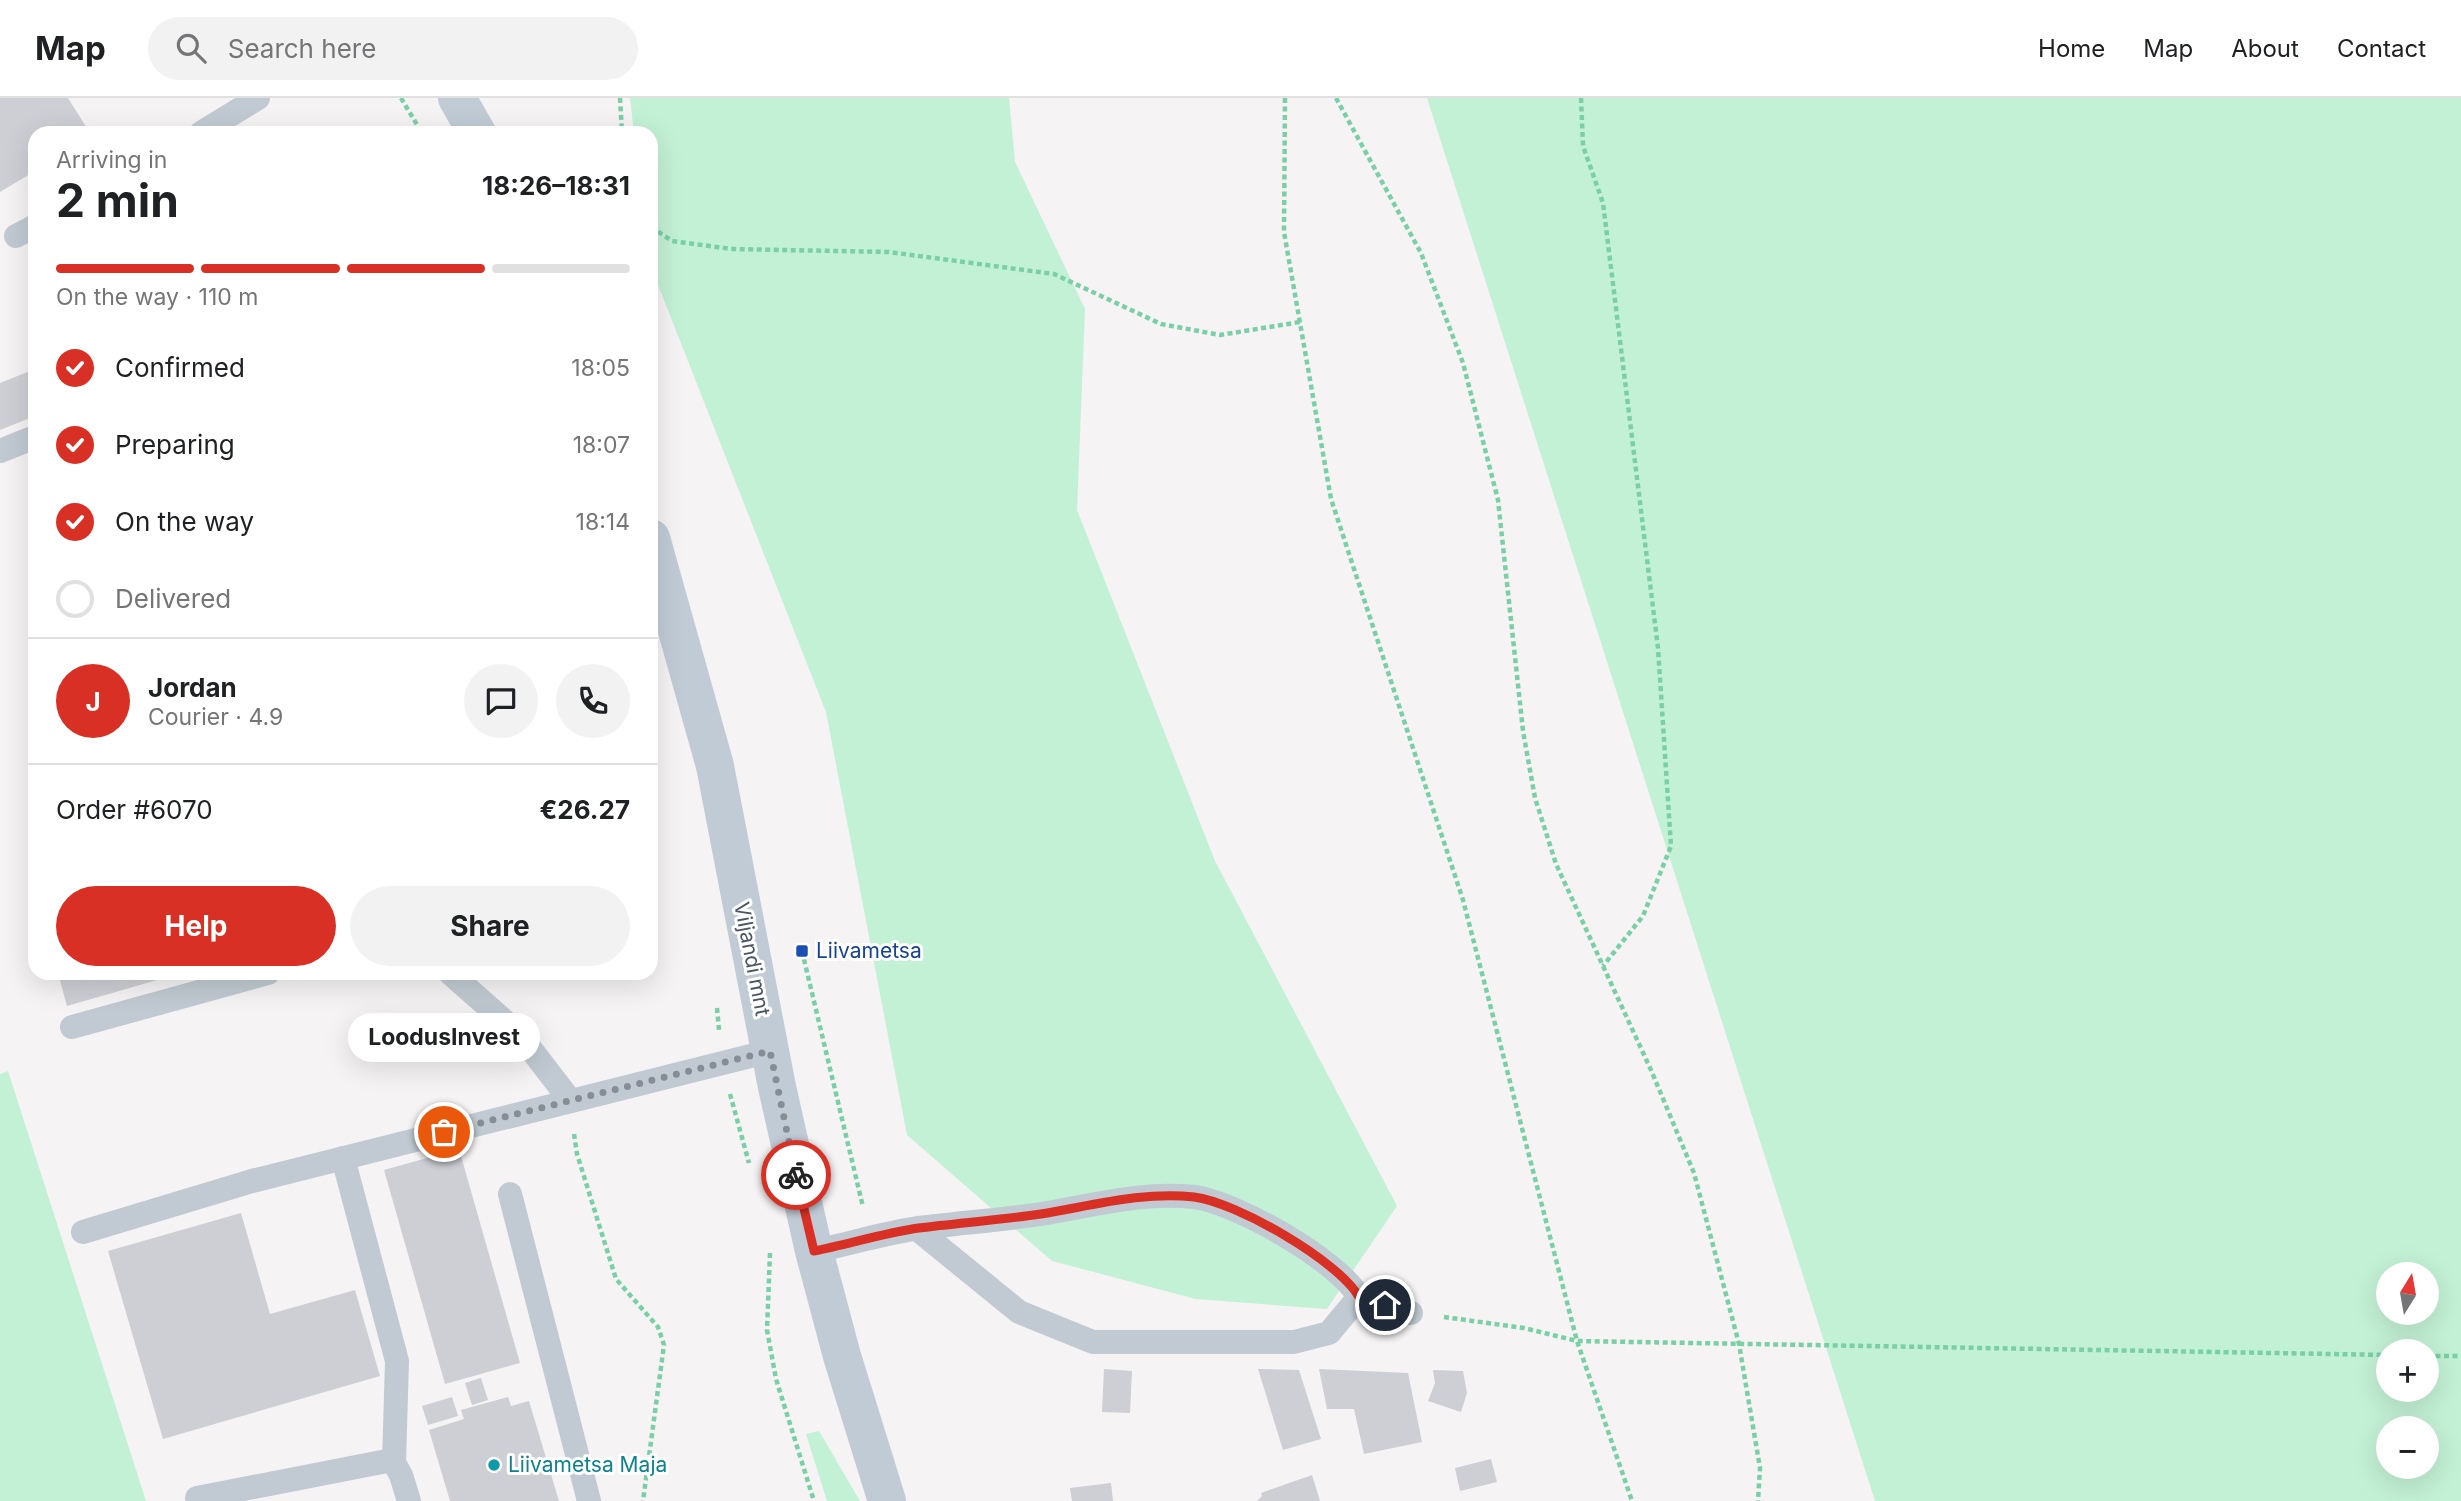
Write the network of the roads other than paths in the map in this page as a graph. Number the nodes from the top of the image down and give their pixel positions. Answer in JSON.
{"nodes":[{"id":1,"x":258,"y":98,"type":"edge"},
{"id":2,"x":457,"y":98,"type":"edge"},
{"id":3,"x":212,"y":126,"type":"edge"},
{"id":4,"x":473,"y":126,"type":"edge"},
{"id":5,"x":28,"y":440,"type":"edge"},
{"id":6,"x":0,"y":451,"type":"edge"},
{"id":7,"x":658,"y":563,"type":"edge"},
{"id":8,"x":243,"y":980,"type":"edge"},
{"id":9,"x":458,"y":980,"type":"edge"},
{"id":10,"x":72,"y":1027,"type":"dead end"},
{"id":11,"x":770,"y":1051,"type":"junction"},
{"id":12,"x":570,"y":1100,"type":"junction"},
{"id":13,"x":343,"y":1157,"type":"junction"},
{"id":14,"x":510,"y":1194,"type":"dead end"},
{"id":15,"x":917,"y":1228,"type":"junction"},
{"id":16,"x":83,"y":1232,"type":"dead end"},
{"id":17,"x":814,"y":1251,"type":"junction"},
{"id":18,"x":1359,"y":1297,"type":"junction"},
{"id":19,"x":1411,"y":1312,"type":"road end"},
{"id":20,"x":394,"y":1463,"type":"junction"},
{"id":21,"x":197,"y":1498,"type":"dead end"},
{"id":22,"x":409,"y":1501,"type":"edge"},
{"id":23,"x":589,"y":1501,"type":"edge"},
{"id":24,"x":887,"y":1501,"type":"edge"}],
"edges":[{"from":1,"to":3,"type":"lane"},
{"from":2,"to":4,"type":"main road"},
{"from":5,"to":6,"type":"lane"},
{"from":7,"to":11,"type":"main road","name":"Viljandi mnt"},
{"from":8,"to":10,"type":"lane"},
{"from":9,"to":12,"type":"lane"},
{"from":11,"to":12,"type":"lane"},
{"from":11,"to":17,"type":"main road","name":"Viljandi mnt"},
{"from":12,"to":13,"type":"lane"},
{"from":13,"to":16,"type":"lane"},
{"from":13,"to":20,"type":"lane"},
{"from":14,"to":23,"type":"lane"},
{"from":15,"to":17,"type":"lane"},
{"from":15,"to":18,"type":"lane"},
{"from":15,"to":18,"type":"lane"},
{"from":17,"to":24,"type":"main road","name":"Viljandi mnt"},
{"from":18,"to":19,"type":"lane"},
{"from":20,"to":21,"type":"lane"},
{"from":20,"to":22,"type":"lane"}]}
